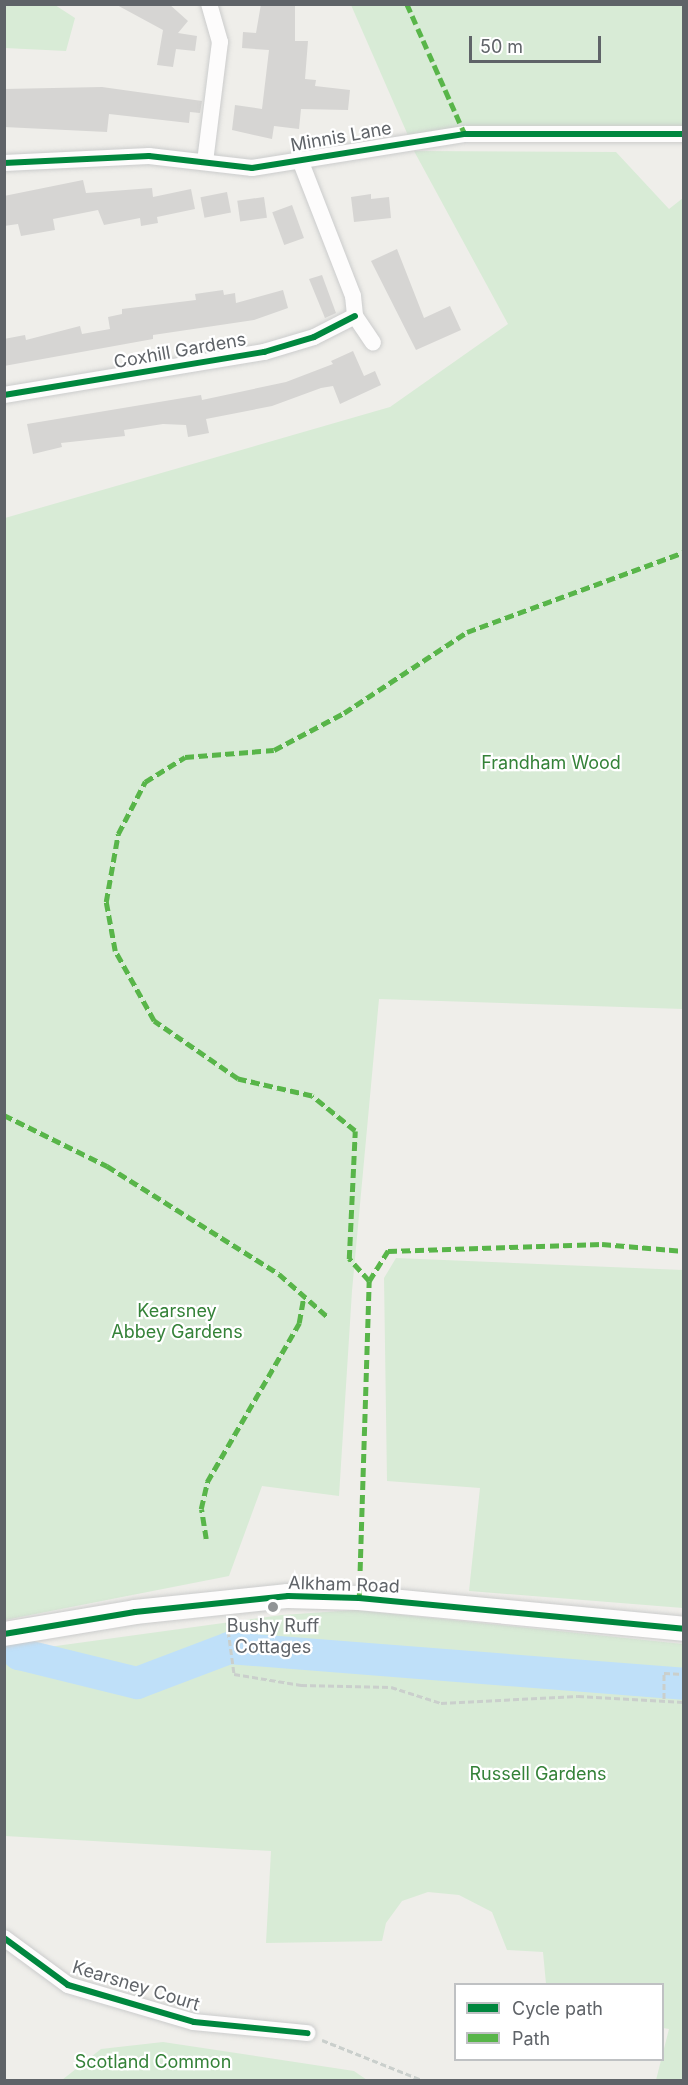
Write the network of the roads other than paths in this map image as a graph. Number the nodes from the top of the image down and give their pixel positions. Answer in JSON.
{"nodes":[{"id":1,"x":209,"y":4,"type":"edge"},
{"id":2,"x":684,"y":134,"type":"edge"},
{"id":3,"x":300,"y":160,"type":"junction"},
{"id":4,"x":205,"y":162,"type":"junction"},
{"id":5,"x":4,"y":163,"type":"edge"},
{"id":6,"x":355,"y":316,"type":"junction"},
{"id":7,"x":373,"y":343,"type":"dead end"},
{"id":8,"x":4,"y":395,"type":"edge"},
{"id":9,"x":684,"y":1629,"type":"edge"},
{"id":10,"x":4,"y":1634,"type":"edge"},
{"id":11,"x":4,"y":1938,"type":"edge"},
{"id":12,"x":307,"y":2033,"type":"road end"}],
"edges":[{"from":1,"to":4,"type":"street"},
{"from":2,"to":3,"type":"street","name":"Minnis Lane"},
{"from":3,"to":4,"type":"street","name":"Minnis Lane"},
{"from":3,"to":6,"type":"street"},
{"from":4,"to":5,"type":"street","name":"Minnis Lane"},
{"from":6,"to":7,"type":"street"},
{"from":6,"to":8,"type":"street","name":"Coxhill Gardens"},
{"from":9,"to":10,"type":"street","name":"Alkham Road"},
{"from":11,"to":12,"type":"street","name":"Kearsney Court"}]}
